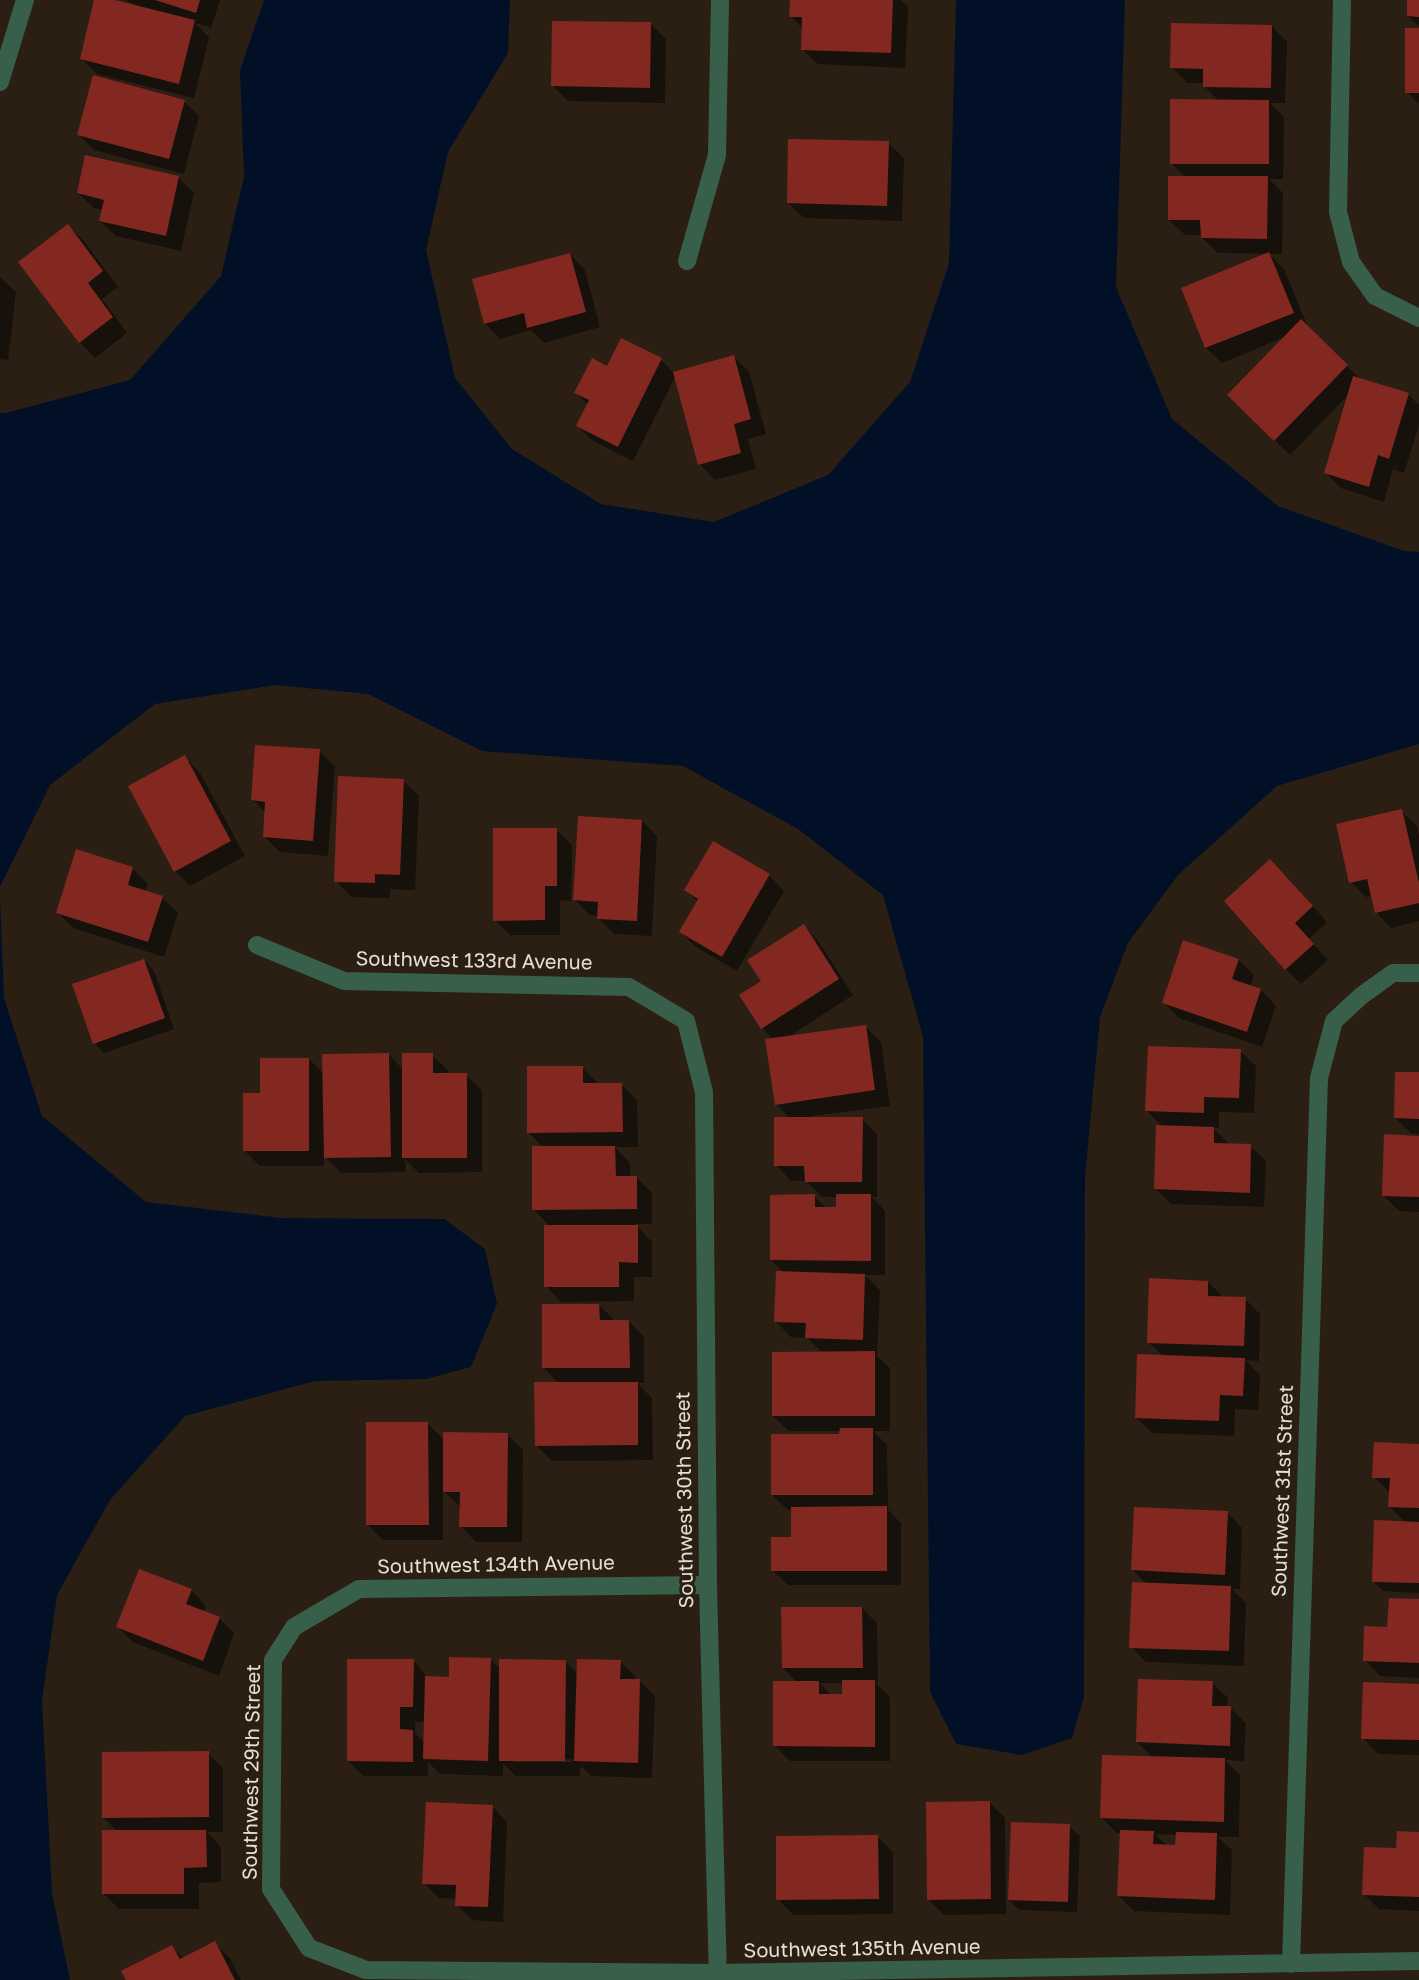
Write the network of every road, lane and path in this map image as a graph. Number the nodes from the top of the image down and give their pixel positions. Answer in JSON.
{"nodes":[{"id":1,"x":26,"y":0,"type":"edge"},
{"id":2,"x":720,"y":0,"type":"edge"},
{"id":3,"x":1342,"y":0,"type":"edge"},
{"id":4,"x":0,"y":82,"type":"edge"},
{"id":5,"x":687,"y":261,"type":"dead end"},
{"id":6,"x":1419,"y":318,"type":"edge"},
{"id":7,"x":257,"y":945,"type":"dead end"},
{"id":8,"x":1419,"y":973,"type":"edge"},
{"id":9,"x":686,"y":1022,"type":"joint"},
{"id":10,"x":708,"y":1585,"type":"junction"},
{"id":11,"x":294,"y":1627,"type":"joint"},
{"id":12,"x":309,"y":1948,"type":"joint"},
{"id":13,"x":1419,"y":1961,"type":"edge"},
{"id":14,"x":1291,"y":1964,"type":"junction"},
{"id":15,"x":718,"y":1977,"type":"edge"}],
"edges":[{"from":1,"to":4,"type":"street"},
{"from":2,"to":5,"type":"street"},
{"from":3,"to":6,"type":"street"},
{"from":7,"to":9,"type":"street","name":"Southwest 133rd Avenue"},
{"from":8,"to":14,"type":"street","name":"Southwest 31st Street"},
{"from":9,"to":10,"type":"street","name":"Southwest 30th Street"},
{"from":10,"to":11,"type":"street","name":"Southwest 134th Avenue"},
{"from":10,"to":15,"type":"street","name":"Southwest 30th Street"},
{"from":11,"to":12,"type":"street","name":"Southwest 29th Street"},
{"from":12,"to":15,"type":"street","name":"Southwest 135th Avenue"},
{"from":13,"to":14,"type":"street","name":"Southwest 135th Avenue"},
{"from":14,"to":15,"type":"street","name":"Southwest 135th Avenue"}]}
